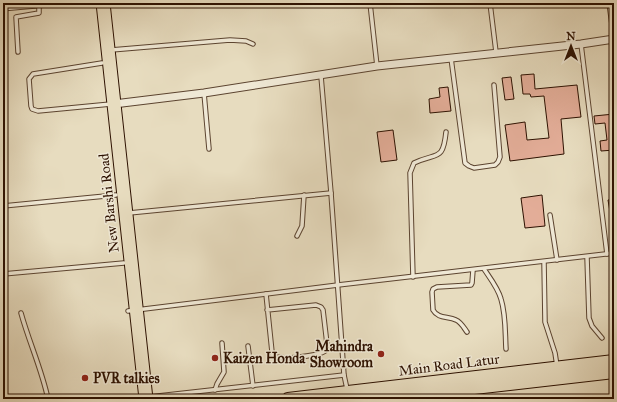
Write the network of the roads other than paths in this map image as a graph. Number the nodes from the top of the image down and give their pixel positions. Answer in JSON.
{"nodes":[{"id":1,"x":49,"y":3,"type":"edge"},
{"id":2,"x":95,"y":3,"type":"edge"},
{"id":3,"x":103,"y":3,"type":"edge"},
{"id":4,"x":370,"y":3,"type":"edge"},
{"id":5,"x":490,"y":3,"type":"edge"},
{"id":6,"x":609,"y":3,"type":"edge"},
{"id":7,"x":39,"y":4,"type":"junction"},
{"id":8,"x":3,"y":6,"type":"edge"},
{"id":9,"x":614,"y":39,"type":"edge"},
{"id":10,"x":253,"y":44,"type":"dead end"},
{"id":11,"x":581,"y":44,"type":"junction"},
{"id":12,"x":108,"y":50,"type":"junction"},
{"id":13,"x":18,"y":52,"type":"dead end"},
{"id":14,"x":496,"y":52,"type":"junction"},
{"id":15,"x":452,"y":58,"type":"junction"},
{"id":16,"x":102,"y":63,"type":"junction"},
{"id":17,"x":377,"y":66,"type":"junction"},
{"id":18,"x":321,"y":76,"type":"junction"},
{"id":19,"x":494,"y":85,"type":"dead end"},
{"id":20,"x":204,"y":93,"type":"junction"},
{"id":21,"x":110,"y":104,"type":"junction"},
{"id":22,"x":446,"y":132,"type":"dead end"},
{"id":23,"x":209,"y":149,"type":"dead end"},
{"id":24,"x":331,"y":193,"type":"junction"},
{"id":25,"x":116,"y":194,"type":"junction"},
{"id":26,"x":304,"y":195,"type":"junction"},
{"id":27,"x":3,"y":206,"type":"edge"},
{"id":28,"x":126,"y":213,"type":"junction"},
{"id":29,"x":550,"y":215,"type":"dead end"},
{"id":30,"x":297,"y":236,"type":"dead end"},
{"id":31,"x":607,"y":254,"type":"junction"},
{"id":32,"x":614,"y":254,"type":"edge"},
{"id":33,"x":587,"y":257,"type":"junction"},
{"id":34,"x":557,"y":260,"type":"junction"},
{"id":35,"x":544,"y":262,"type":"junction"},
{"id":36,"x":124,"y":264,"type":"junction"},
{"id":37,"x":484,"y":268,"type":"junction"},
{"id":38,"x":473,"y":270,"type":"junction"},
{"id":39,"x":3,"y":274,"type":"edge"},
{"id":40,"x":413,"y":277,"type":"junction"},
{"id":41,"x":338,"y":285,"type":"junction"},
{"id":42,"x":266,"y":294,"type":"junction"},
{"id":43,"x":267,"y":310,"type":"junction"},
{"id":44,"x":132,"y":311,"type":"junction"},
{"id":45,"x":21,"y":313,"type":"dead end"},
{"id":46,"x":467,"y":332,"type":"dead end"},
{"id":47,"x":602,"y":338,"type":"dead end"},
{"id":48,"x":222,"y":343,"type":"dead end"},
{"id":49,"x":248,"y":346,"type":"dead end"},
{"id":50,"x":506,"y":349,"type":"dead end"},
{"id":51,"x":614,"y":361,"type":"edge"},
{"id":52,"x":558,"y":367,"type":"junction"},
{"id":53,"x":614,"y":372,"type":"edge"},
{"id":54,"x":344,"y":375,"type":"junction"},
{"id":55,"x":253,"y":386,"type":"junction"},
{"id":56,"x":215,"y":390,"type":"junction"},
{"id":57,"x":347,"y":391,"type":"junction"},
{"id":58,"x":143,"y":398,"type":"edge"},
{"id":59,"x":48,"y":399,"type":"edge"},
{"id":60,"x":288,"y":399,"type":"edge"},
{"id":61,"x":378,"y":399,"type":"edge"}],
"edges":[{"from":1,"to":7,"type":"street"},
{"from":2,"to":16,"type":"highway","name":"New Barshi Road"},
{"from":3,"to":12,"type":"highway","name":"New Barshi Road"},
{"from":4,"to":17,"type":"lane"},
{"from":5,"to":14,"type":"lane"},
{"from":6,"to":9,"type":"lane"},
{"from":7,"to":8,"type":"street"},
{"from":7,"to":13,"type":"lane"},
{"from":9,"to":11,"type":"street"},
{"from":10,"to":12,"type":"lane"},
{"from":11,"to":14,"type":"street"},
{"from":11,"to":31,"type":"lane"},
{"from":12,"to":21,"type":"highway","name":"New Barshi Road"},
{"from":14,"to":15,"type":"street"},
{"from":15,"to":17,"type":"street"},
{"from":15,"to":19,"type":"lane"},
{"from":16,"to":21,"type":"highway","name":"New Barshi Road"},
{"from":16,"to":21,"type":"lane"},
{"from":17,"to":18,"type":"street"},
{"from":18,"to":20,"type":"street"},
{"from":18,"to":24,"type":"lane"},
{"from":20,"to":21,"type":"street"},
{"from":20,"to":23,"type":"lane"},
{"from":21,"to":25,"type":"highway","name":"New Barshi Road"},
{"from":21,"to":28,"type":"highway","name":"New Barshi Road"},
{"from":22,"to":40,"type":"lane"},
{"from":24,"to":26,"type":"lane"},
{"from":24,"to":41,"type":"lane"},
{"from":25,"to":27,"type":"lane"},
{"from":25,"to":36,"type":"highway","name":"New Barshi Road"},
{"from":26,"to":28,"type":"lane"},
{"from":26,"to":30,"type":"lane"},
{"from":28,"to":44,"type":"highway","name":"New Barshi Road"},
{"from":29,"to":34,"type":"lane"},
{"from":31,"to":32,"type":"lane"},
{"from":31,"to":33,"type":"lane"},
{"from":33,"to":34,"type":"lane"},
{"from":33,"to":47,"type":"lane"},
{"from":34,"to":35,"type":"lane"},
{"from":35,"to":37,"type":"lane"},
{"from":35,"to":52,"type":"lane"},
{"from":36,"to":39,"type":"lane"},
{"from":36,"to":44,"type":"highway","name":"New Barshi Road"},
{"from":37,"to":38,"type":"lane"},
{"from":37,"to":50,"type":"lane"},
{"from":38,"to":40,"type":"lane"},
{"from":38,"to":46,"type":"lane"},
{"from":40,"to":41,"type":"lane"},
{"from":41,"to":42,"type":"lane"},
{"from":41,"to":54,"type":"lane"},
{"from":42,"to":43,"type":"lane"},
{"from":42,"to":44,"type":"lane"},
{"from":43,"to":43,"type":"lane"},
{"from":44,"to":58,"type":"highway","name":"New Barshi Road"},
{"from":45,"to":59,"type":"lane"},
{"from":48,"to":56,"type":"lane"},
{"from":49,"to":55,"type":"lane"},
{"from":51,"to":52,"type":"main road","name":"Main Road Latur"},
{"from":52,"to":57,"type":"main road","name":"Main Road Latur"},
{"from":53,"to":61,"type":"main road","name":"Main Road Latur"},
{"from":54,"to":55,"type":"lane"},
{"from":54,"to":57,"type":"lane"},
{"from":55,"to":56,"type":"lane"},
{"from":56,"to":58,"type":"lane"},
{"from":57,"to":60,"type":"main road","name":"Main Road Latur"}]}
